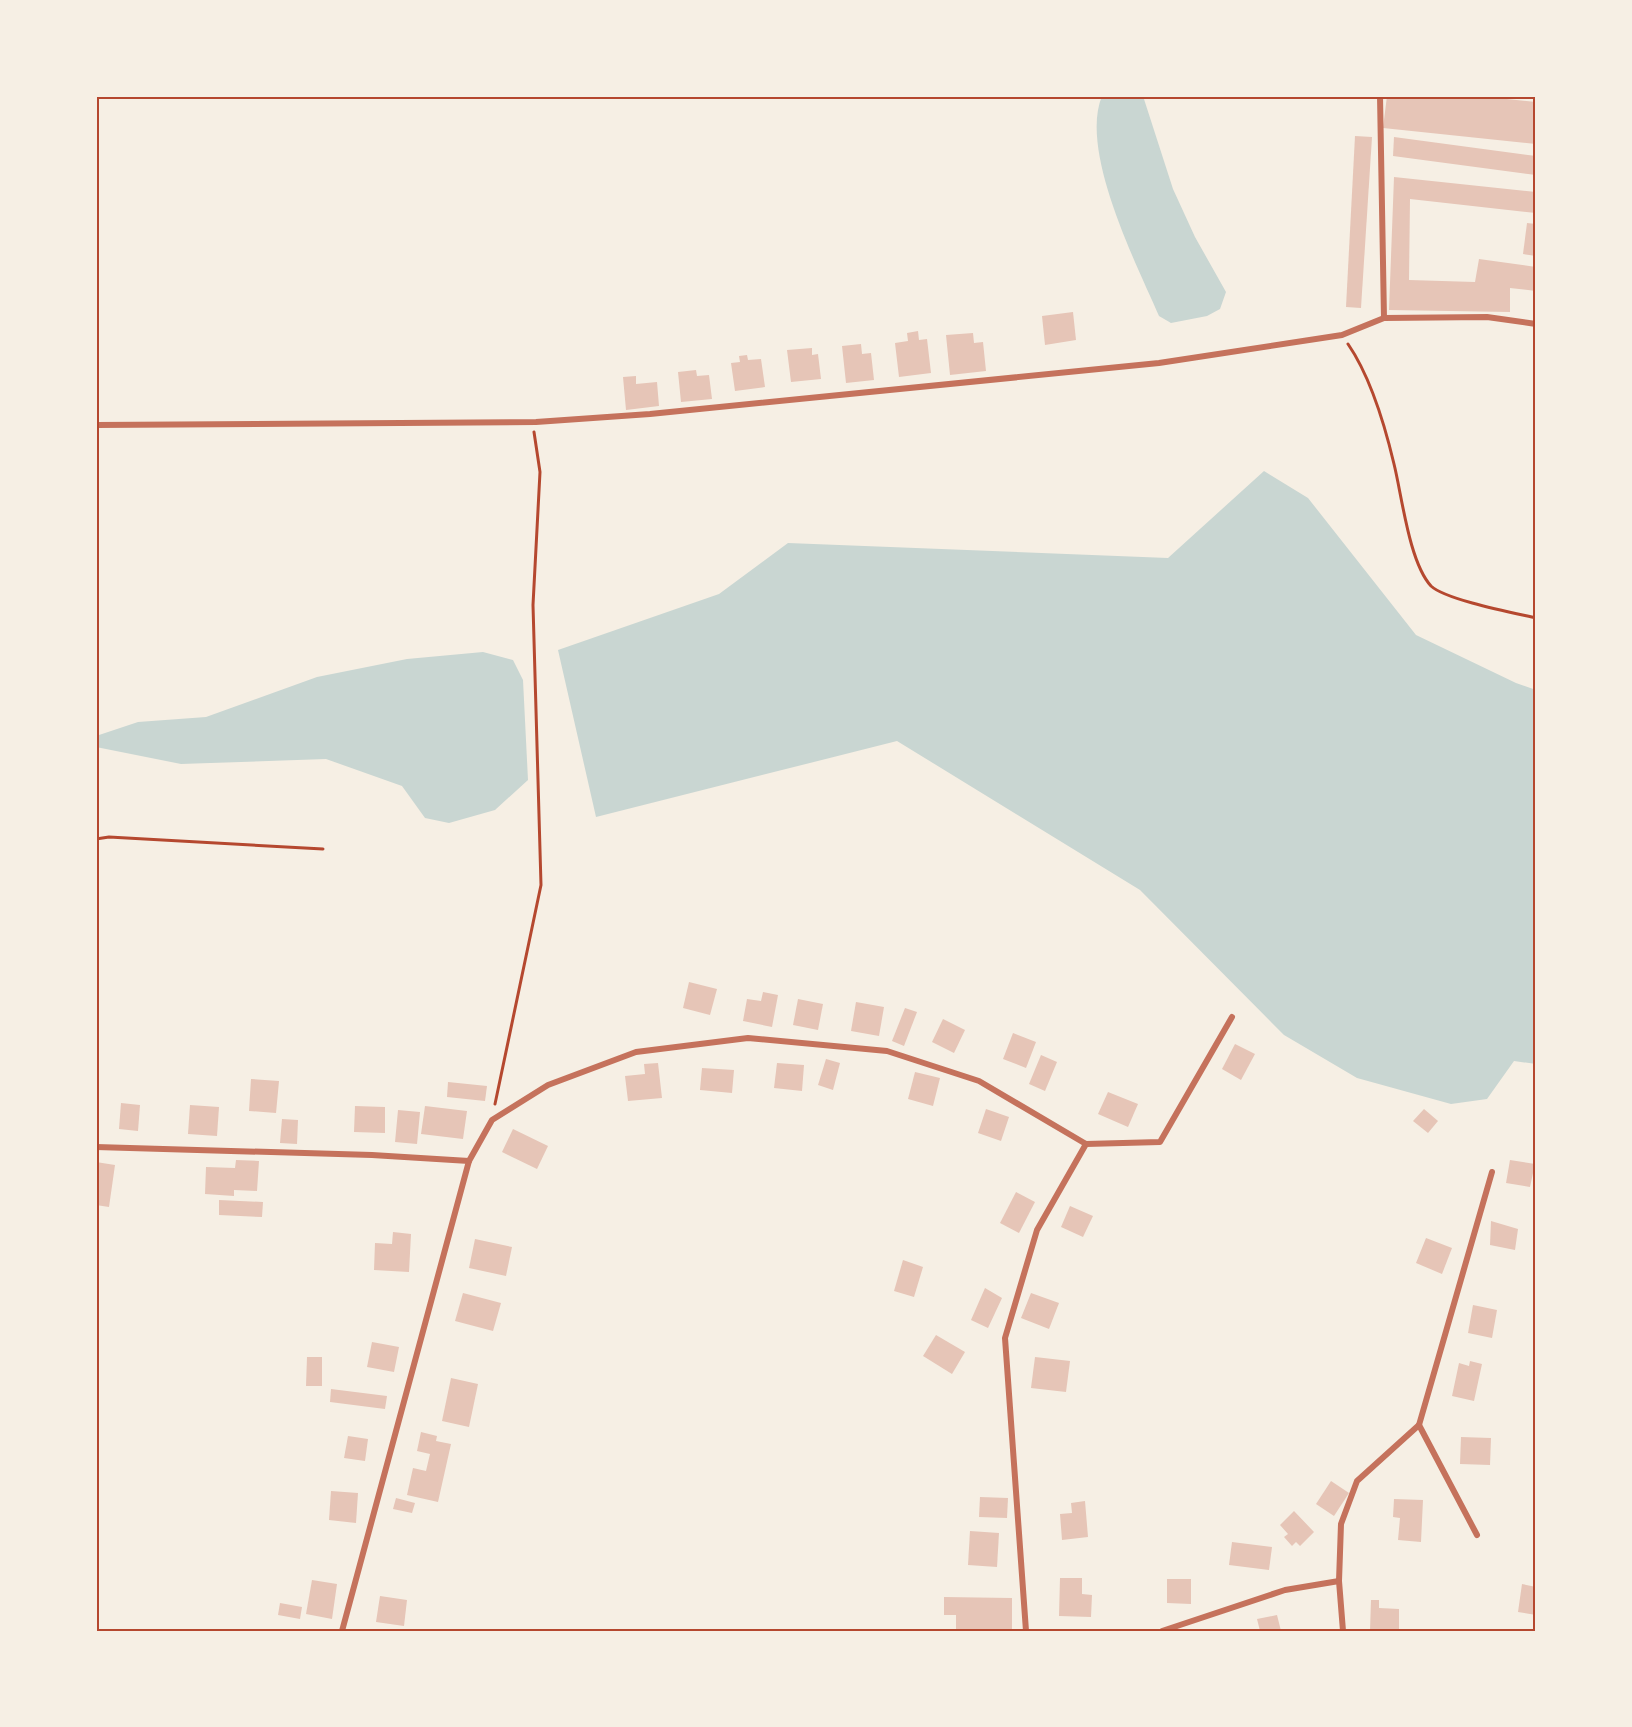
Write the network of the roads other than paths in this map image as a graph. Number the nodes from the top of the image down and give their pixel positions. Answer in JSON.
{"nodes":[{"id":1,"x":1380,"y":96,"type":"edge"},
{"id":2,"x":1384,"y":318,"type":"junction"},
{"id":3,"x":1536,"y":324,"type":"edge"},
{"id":4,"x":96,"y":425,"type":"edge"},
{"id":5,"x":1232,"y":1017,"type":"dead end"},
{"id":6,"x":1086,"y":1144,"type":"junction"},
{"id":7,"x":96,"y":1147,"type":"edge"},
{"id":8,"x":469,"y":1161,"type":"junction"},
{"id":9,"x":1492,"y":1172,"type":"dead end"},
{"id":10,"x":1419,"y":1425,"type":"junction"},
{"id":11,"x":1477,"y":1535,"type":"dead end"},
{"id":12,"x":1338,"y":1581,"type":"junction"},
{"id":13,"x":342,"y":1631,"type":"edge"},
{"id":14,"x":1026,"y":1631,"type":"edge"},
{"id":15,"x":1162,"y":1631,"type":"edge"},
{"id":16,"x":1343,"y":1631,"type":"edge"}],
"edges":[{"from":1,"to":2,"type":"street"},
{"from":2,"to":3,"type":"street"},
{"from":2,"to":4,"type":"street"},
{"from":5,"to":6,"type":"street"},
{"from":6,"to":8,"type":"street"},
{"from":6,"to":14,"type":"street"},
{"from":7,"to":8,"type":"street"},
{"from":8,"to":13,"type":"street"},
{"from":9,"to":10,"type":"street"},
{"from":10,"to":11,"type":"street"},
{"from":10,"to":12,"type":"street"},
{"from":12,"to":15,"type":"street"},
{"from":12,"to":16,"type":"street"}]}
